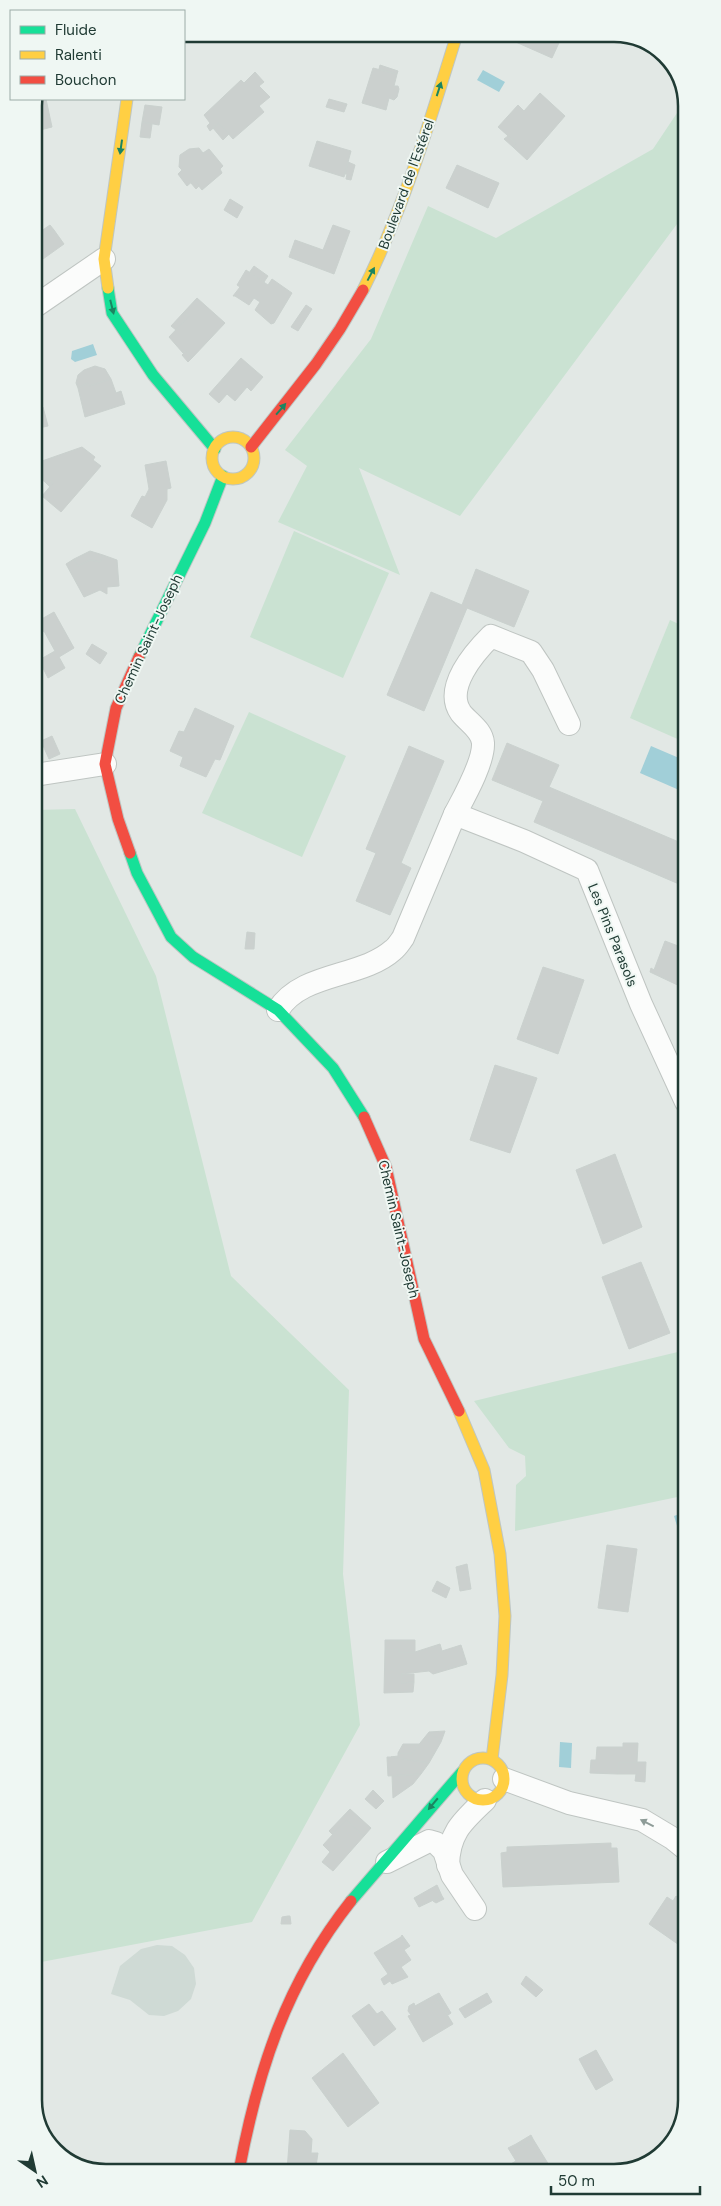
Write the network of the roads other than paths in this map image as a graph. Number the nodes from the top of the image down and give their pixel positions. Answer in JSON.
{"nodes":[{"id":1,"x":454,"y":43,"type":"edge"},
{"id":2,"x":128,"y":100,"type":"edge"},
{"id":3,"x":104,"y":259,"type":"junction"},
{"id":4,"x":42,"y":301,"type":"edge"},
{"id":5,"x":251,"y":447,"type":"junction"},
{"id":6,"x":214,"y":449,"type":"junction"},
{"id":7,"x":223,"y":476,"type":"junction"},
{"id":8,"x":568,"y":724,"type":"dead end"},
{"id":9,"x":105,"y":764,"type":"junction"},
{"id":10,"x":42,"y":774,"type":"edge"},
{"id":11,"x":455,"y":814,"type":"junction"},
{"id":12,"x":278,"y":1010,"type":"junction"},
{"id":13,"x":678,"y":1085,"type":"edge"},
{"id":14,"x":502,"y":1675,"type":"junction"},
{"id":15,"x":483,"y":1728,"type":"dead end"},
{"id":16,"x":477,"y":1746,"type":"dead end"},
{"id":17,"x":492,"y":1760,"type":"junction"},
{"id":18,"x":469,"y":1762,"type":"junction"},
{"id":19,"x":462,"y":1772,"type":"junction"},
{"id":20,"x":504,"y":1779,"type":"junction"},
{"id":21,"x":472,"y":1799,"type":"junction"},
{"id":22,"x":442,"y":1813,"type":"dead end"},
{"id":23,"x":405,"y":1837,"type":"junction"},
{"id":24,"x":678,"y":1843,"type":"edge"},
{"id":25,"x":448,"y":1865,"type":"junction"},
{"id":26,"x":376,"y":1867,"type":"junction"},
{"id":27,"x":474,"y":1909,"type":"dead end"},
{"id":28,"x":241,"y":2163,"type":"edge"}],
"edges":[{"from":5,"to":1,"type":"main road","name":"Boulevard de l'Estérel","one_way":true},
{"from":2,"to":3,"type":"main road","one_way":true},
{"from":3,"to":4,"type":"street"},
{"from":3,"to":6,"type":"main road","one_way":true},
{"from":5,"to":6,"type":"main road"},
{"from":5,"to":7,"type":"main road"},
{"from":6,"to":7,"type":"main road"},
{"from":7,"to":9,"type":"main road","name":"Chemin Saint-Joseph"},
{"from":8,"to":11,"type":"street"},
{"from":9,"to":10,"type":"street"},
{"from":9,"to":12,"type":"main road","name":"Chemin Saint-Joseph"},
{"from":11,"to":12,"type":"street"},
{"from":11,"to":13,"type":"street","name":"Les Pins Parasols"},
{"from":12,"to":14,"type":"main road","name":"Chemin Saint-Joseph"},
{"from":14,"to":15,"type":"main road","name":"Chemin Saint-Joseph"},
{"from":14,"to":17,"type":"main road","name":"Chemin Saint-Joseph"},
{"from":16,"to":18,"type":"main road"},
{"from":17,"to":18,"type":"main road"},
{"from":17,"to":20,"type":"main road"},
{"from":18,"to":19,"type":"main road"},
{"from":19,"to":21,"type":"main road"},
{"from":19,"to":23,"type":"main road","one_way":true},
{"from":20,"to":21,"type":"main road"},
{"from":24,"to":20,"type":"street","one_way":true},
{"from":21,"to":25,"type":"street"},
{"from":22,"to":23,"type":"main road"},
{"from":23,"to":26,"type":"main road"},
{"from":25,"to":26,"type":"street"},
{"from":25,"to":27,"type":"street"},
{"from":26,"to":28,"type":"main road"}]}
